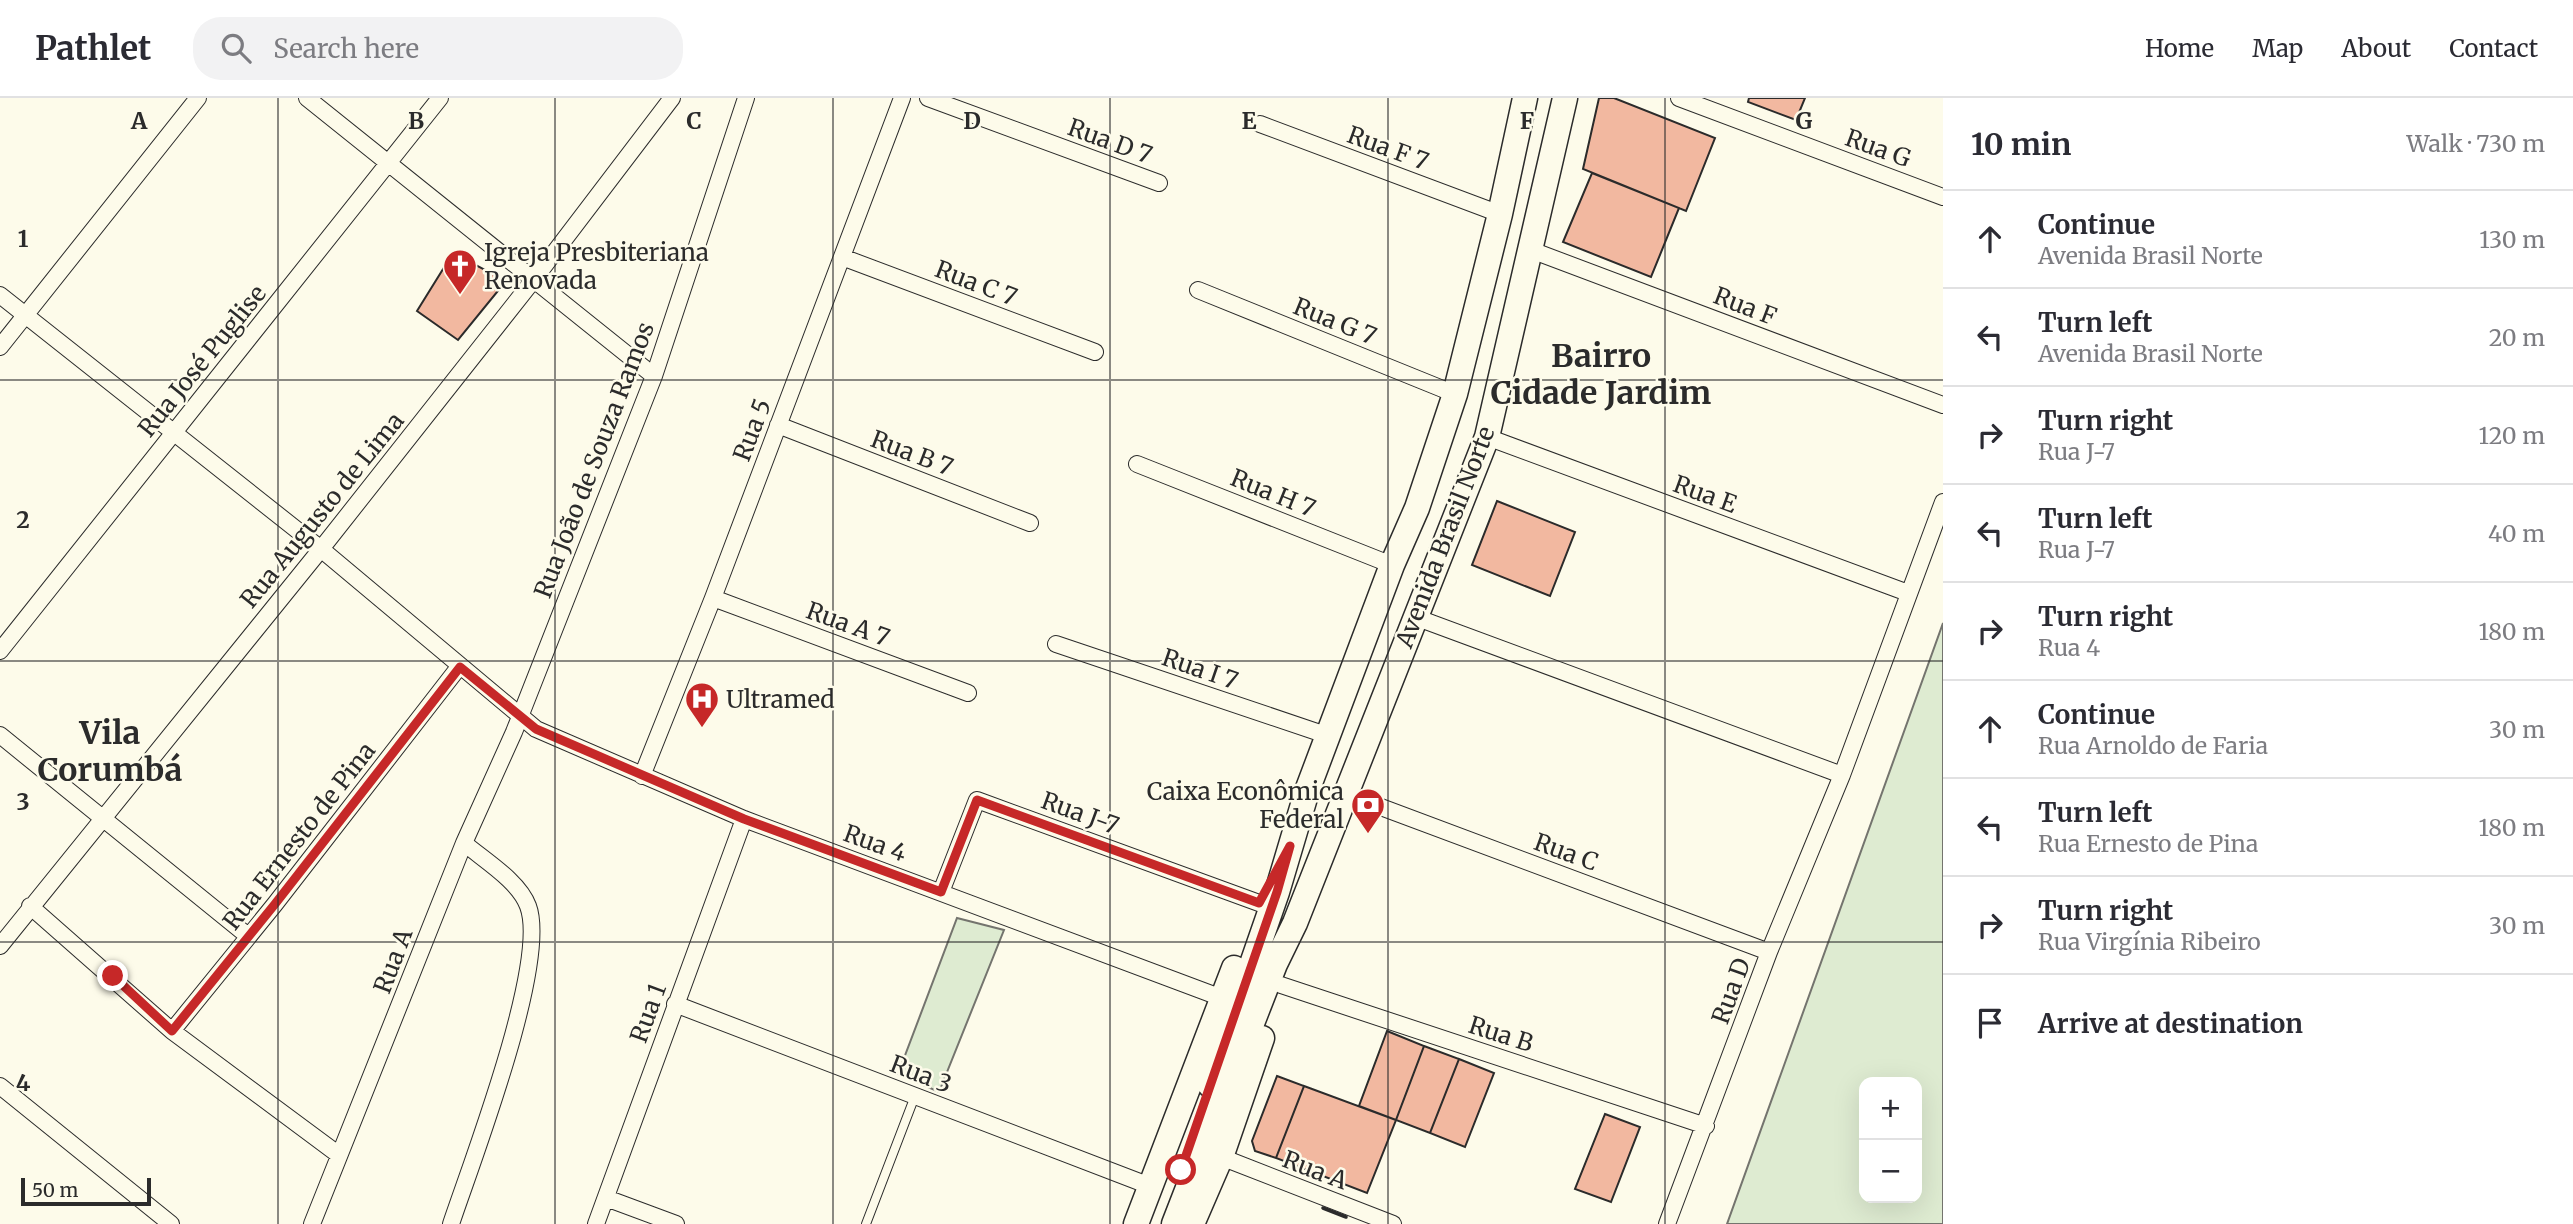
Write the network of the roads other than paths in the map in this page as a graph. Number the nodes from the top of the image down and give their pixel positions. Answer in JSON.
{"nodes":[{"id":1,"x":198,"y":98,"type":"edge"},
{"id":2,"x":307,"y":98,"type":"edge"},
{"id":3,"x":440,"y":98,"type":"edge"},
{"id":4,"x":672,"y":98,"type":"edge"},
{"id":5,"x":746,"y":98,"type":"edge"},
{"id":6,"x":901,"y":98,"type":"edge"},
{"id":7,"x":928,"y":98,"type":"edge"},
{"id":8,"x":1525,"y":98,"type":"edge"},
{"id":9,"x":1566,"y":98,"type":"edge"},
{"id":10,"x":1679,"y":98,"type":"edge"},
{"id":11,"x":1260,"y":124,"type":"dead end"},
{"id":12,"x":389,"y":163,"type":"junction"},
{"id":13,"x":1159,"y":183,"type":"dead end"},
{"id":14,"x":1943,"y":197,"type":"edge"},
{"id":15,"x":1500,"y":214,"type":"junction"},
{"id":16,"x":1531,"y":250,"type":"junction"},
{"id":17,"x":842,"y":257,"type":"junction"},
{"id":18,"x":536,"y":278,"type":"junction"},
{"id":19,"x":1198,"y":290,"type":"dead end"},
{"id":20,"x":0,"y":295,"type":"edge"},
{"id":21,"x":24,"y":314,"type":"junction"},
{"id":22,"x":0,"y":347,"type":"edge"},
{"id":23,"x":1096,"y":352,"type":"dead end"},
{"id":24,"x":654,"y":376,"type":"junction"},
{"id":25,"x":1455,"y":394,"type":"junction"},
{"id":26,"x":1943,"y":405,"type":"edge"},
{"id":27,"x":778,"y":425,"type":"junction"},
{"id":28,"x":175,"y":432,"type":"junction"},
{"id":29,"x":1487,"y":437,"type":"junction"},
{"id":30,"x":1136,"y":464,"type":"dead end"},
{"id":31,"x":1943,"y":502,"type":"edge"},
{"id":32,"x":1030,"y":523,"type":"dead end"},
{"id":33,"x":321,"y":549,"type":"junction"},
{"id":34,"x":1392,"y":565,"type":"junction"},
{"id":35,"x":1908,"y":593,"type":"junction"},
{"id":36,"x":713,"y":598,"type":"junction"},
{"id":37,"x":1415,"y":617,"type":"junction"},
{"id":38,"x":1056,"y":644,"type":"dead end"},
{"id":39,"x":0,"y":651,"type":"edge"},
{"id":40,"x":460,"y":667,"type":"junction"},
{"id":41,"x":968,"y":693,"type":"dead end"},
{"id":42,"x":519,"y":716,"type":"junction"},
{"id":43,"x":0,"y":735,"type":"edge"},
{"id":44,"x":1329,"y":736,"type":"junction"},
{"id":45,"x":1842,"y":775,"type":"junction"},
{"id":46,"x":642,"y":776,"type":"junction"},
{"id":47,"x":1346,"y":794,"type":"junction"},
{"id":48,"x":102,"y":818,"type":"junction"},
{"id":49,"x":744,"y":819,"type":"junction"},
{"id":50,"x":464,"y":843,"type":"junction"},
{"id":51,"x":1290,"y":846,"type":"junction"},
{"id":52,"x":941,"y":892,"type":"junction"},
{"id":53,"x":1259,"y":903,"type":"junction"},
{"id":54,"x":30,"y":906,"type":"junction"},
{"id":55,"x":1295,"y":923,"type":"junction"},
{"id":56,"x":248,"y":936,"type":"junction"},
{"id":57,"x":0,"y":946,"type":"edge"},
{"id":58,"x":1769,"y":952,"type":"junction"},
{"id":59,"x":1281,"y":985,"type":"junction"},
{"id":60,"x":1222,"y":998,"type":"junction"},
{"id":61,"x":675,"y":1004,"type":"junction"},
{"id":62,"x":172,"y":1031,"type":"junction"},
{"id":63,"x":0,"y":1086,"type":"edge"},
{"id":64,"x":915,"y":1096,"type":"junction"},
{"id":65,"x":1706,"y":1126,"type":"junction"},
{"id":66,"x":339,"y":1156,"type":"junction"},
{"id":67,"x":1221,"y":1157,"type":"junction"},
{"id":68,"x":1150,"y":1186,"type":"junction"},
{"id":69,"x":606,"y":1198,"type":"junction"},
{"id":70,"x":171,"y":1224,"type":"edge"},
{"id":71,"x":312,"y":1224,"type":"edge"},
{"id":72,"x":451,"y":1224,"type":"edge"},
{"id":73,"x":596,"y":1224,"type":"edge"},
{"id":74,"x":676,"y":1224,"type":"edge"},
{"id":75,"x":866,"y":1224,"type":"edge"},
{"id":76,"x":1136,"y":1224,"type":"edge"},
{"id":77,"x":1161,"y":1224,"type":"edge"},
{"id":78,"x":1174,"y":1224,"type":"edge"},
{"id":79,"x":1192,"y":1224,"type":"edge"},
{"id":80,"x":1393,"y":1224,"type":"edge"},
{"id":81,"x":1667,"y":1224,"type":"edge"}],
"edges":[{"from":1,"to":21,"type":"street"},
{"from":2,"to":12,"type":"street"},
{"from":3,"to":12,"type":"street","name":"Rua José Puglise"},
{"from":4,"to":18,"type":"street","name":"Rua Augusto de Lima"},
{"from":5,"to":24,"type":"street","name":"Rua João de Souza Ramos"},
{"from":6,"to":17,"type":"street","name":"Rua 5"},
{"from":7,"to":13,"type":"street","name":"Rua D 7"},
{"from":8,"to":15,"type":"main road","name":"Avenida Brasil Norte"},
{"from":9,"to":16,"type":"main road","name":"Avenida Brasil Norte"},
{"from":10,"to":14,"type":"street","name":"Rua G"},
{"from":11,"to":15,"type":"street","name":"Rua F 7"},
{"from":12,"to":18,"type":"street"},
{"from":12,"to":28,"type":"street","name":"Rua José Puglise"},
{"from":15,"to":25,"type":"main road","name":"Avenida Brasil Norte"},
{"from":16,"to":26,"type":"street","name":"Rua F"},
{"from":16,"to":29,"type":"main road","name":"Avenida Brasil Norte"},
{"from":17,"to":23,"type":"street","name":"Rua C 7"},
{"from":17,"to":27,"type":"street","name":"Rua 5"},
{"from":18,"to":24,"type":"street"},
{"from":18,"to":33,"type":"street","name":"Rua Augusto de Lima"},
{"from":19,"to":25,"type":"street","name":"Rua G 7"},
{"from":20,"to":21,"type":"street","name":"Rua 4"},
{"from":21,"to":22,"type":"street"},
{"from":21,"to":28,"type":"street","name":"Rua 4"},
{"from":24,"to":42,"type":"street","name":"Rua João de Souza Ramos"},
{"from":25,"to":34,"type":"main road","name":"Avenida Brasil Norte"},
{"from":27,"to":32,"type":"street","name":"Rua B 7"},
{"from":27,"to":36,"type":"street","name":"Rua 5"},
{"from":28,"to":33,"type":"street","name":"Rua 4"},
{"from":28,"to":39,"type":"street","name":"Rua José Puglise"},
{"from":29,"to":35,"type":"street","name":"Rua E"},
{"from":29,"to":37,"type":"main road","name":"Avenida Brasil Norte"},
{"from":30,"to":34,"type":"street","name":"Rua H 7"},
{"from":31,"to":35,"type":"street","name":"Rua D"},
{"from":33,"to":40,"type":"street","name":"Rua 4"},
{"from":33,"to":48,"type":"street","name":"Rua Augusto de Lima"},
{"from":34,"to":44,"type":"main road","name":"Avenida Brasil Norte"},
{"from":35,"to":45,"type":"street","name":"Rua D"},
{"from":36,"to":41,"type":"street","name":"Rua A 7"},
{"from":36,"to":46,"type":"street","name":"Rua 5"},
{"from":37,"to":45,"type":"street"},
{"from":37,"to":47,"type":"main road","name":"Avenida Brasil Norte"},
{"from":38,"to":44,"type":"street","name":"Rua I 7"},
{"from":40,"to":42,"type":"street","name":"Rua 4"},
{"from":40,"to":56,"type":"street","name":"Rua Ernesto de Pina"},
{"from":42,"to":46,"type":"street","name":"Rua 4"},
{"from":42,"to":50,"type":"street","name":"Rua A"},
{"from":43,"to":48,"type":"street"},
{"from":44,"to":51,"type":"main road","name":"Avenida Brasil Norte"},
{"from":45,"to":58,"type":"street","name":"Rua D"},
{"from":46,"to":49,"type":"street","name":"Rua 4"},
{"from":47,"to":55,"type":"main road","name":"Avenida Brasil Norte"},
{"from":47,"to":58,"type":"street","name":"Rua C"},
{"from":48,"to":54,"type":"street","name":"Rua Augusto de Lima"},
{"from":48,"to":56,"type":"street"},
{"from":49,"to":52,"type":"street","name":"Rua 4"},
{"from":49,"to":61,"type":"street","name":"Rua 1"},
{"from":50,"to":66,"type":"street","name":"Rua A"},
{"from":50,"to":72,"type":"street"},
{"from":51,"to":53,"type":"main road","name":"Avenida Brasil Norte"},
{"from":51,"to":77,"type":"main road","name":"Avenida Brasil Norte"},
{"from":52,"to":53,"type":"street","name":"Rua J-7"},
{"from":52,"to":60,"type":"street","name":"Rua 4"},
{"from":53,"to":60,"type":"main road","name":"Avenida Brasil Norte"},
{"from":54,"to":57,"type":"street","name":"Rua Augusto de Lima"},
{"from":54,"to":62,"type":"street"},
{"from":55,"to":59,"type":"main road","name":"Avenida Brasil Norte"},
{"from":55,"to":78,"type":"main road","name":"Avenida Brasil Norte"},
{"from":56,"to":62,"type":"street","name":"Rua Ernesto de Pina"},
{"from":58,"to":65,"type":"street","name":"Rua D"},
{"from":59,"to":65,"type":"street","name":"Rua B"},
{"from":59,"to":67,"type":"main road","name":"Avenida Brasil Norte"},
{"from":60,"to":68,"type":"main road","name":"Avenida Brasil Norte"},
{"from":61,"to":64,"type":"street","name":"Rua 3"},
{"from":61,"to":69,"type":"street","name":"Rua 1"},
{"from":62,"to":66,"type":"street"},
{"from":63,"to":70,"type":"street"},
{"from":64,"to":68,"type":"street","name":"Rua 3"},
{"from":64,"to":75,"type":"lane"},
{"from":65,"to":81,"type":"street","name":"Rua D"},
{"from":66,"to":71,"type":"street","name":"Rua A"},
{"from":67,"to":79,"type":"main road","name":"Avenida Brasil Norte"},
{"from":67,"to":80,"type":"street","name":"Rua A"},
{"from":68,"to":76,"type":"main road","name":"Avenida Brasil Norte"},
{"from":69,"to":73,"type":"street","name":"Rua 1"},
{"from":69,"to":74,"type":"street"}]}
